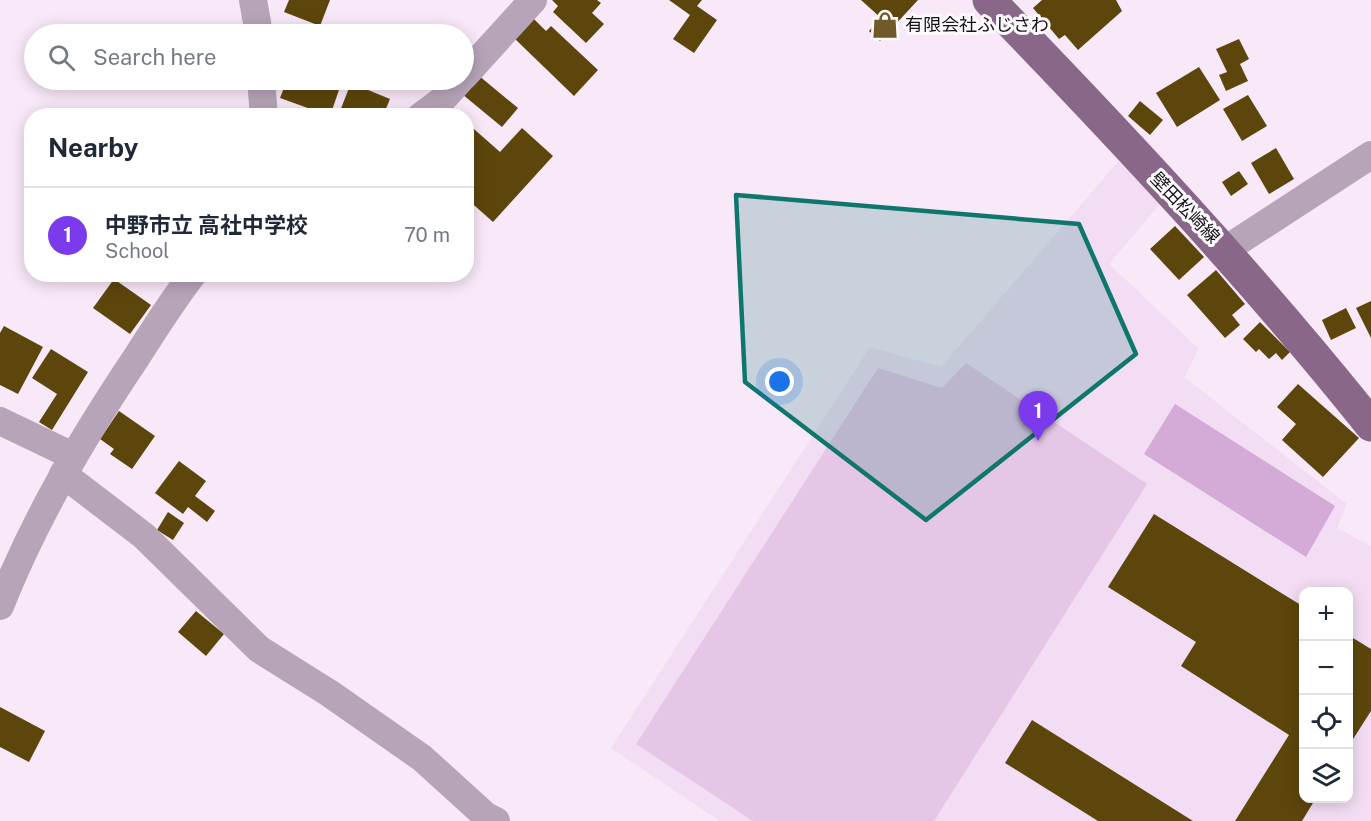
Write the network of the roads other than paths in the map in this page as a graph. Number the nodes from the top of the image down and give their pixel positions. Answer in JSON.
{"nodes":[{"id":1,"x":253,"y":0,"type":"edge"},
{"id":2,"x":533,"y":0,"type":"edge"},
{"id":3,"x":990,"y":0,"type":"edge"},
{"id":4,"x":257,"y":24,"type":"edge"},
{"id":5,"x":474,"y":65,"type":"edge"},
{"id":6,"x":262,"y":90,"type":"edge"},
{"id":7,"x":451,"y":90,"type":"edge"},
{"id":8,"x":263,"y":108,"type":"edge"},
{"id":9,"x":432,"y":108,"type":"edge"},
{"id":10,"x":1371,"y":155,"type":"edge"},
{"id":11,"x":1225,"y":250,"type":"junction"},
{"id":12,"x":188,"y":282,"type":"edge"},
{"id":13,"x":0,"y":421,"type":"edge"},
{"id":14,"x":1371,"y":425,"type":"edge"},
{"id":15,"x":68,"y":465,"type":"junction"},
{"id":16,"x":7,"y":568,"type":"edge"},
{"id":17,"x":0,"y":606,"type":"edge"},
{"id":18,"x":496,"y":821,"type":"edge"}],
"edges":[{"from":1,"to":4,"type":"street"},
{"from":2,"to":5,"type":"street"},
{"from":3,"to":11,"type":"main road","name":"壁田松崎線"},
{"from":6,"to":8,"type":"street"},
{"from":7,"to":9,"type":"street"},
{"from":10,"to":11,"type":"street"},
{"from":11,"to":14,"type":"main road","name":"壁田松崎線"},
{"from":12,"to":15,"type":"street"},
{"from":13,"to":15,"type":"street"},
{"from":15,"to":16,"type":"street"},
{"from":15,"to":18,"type":"street"},
{"from":16,"to":17,"type":"street"}]}
